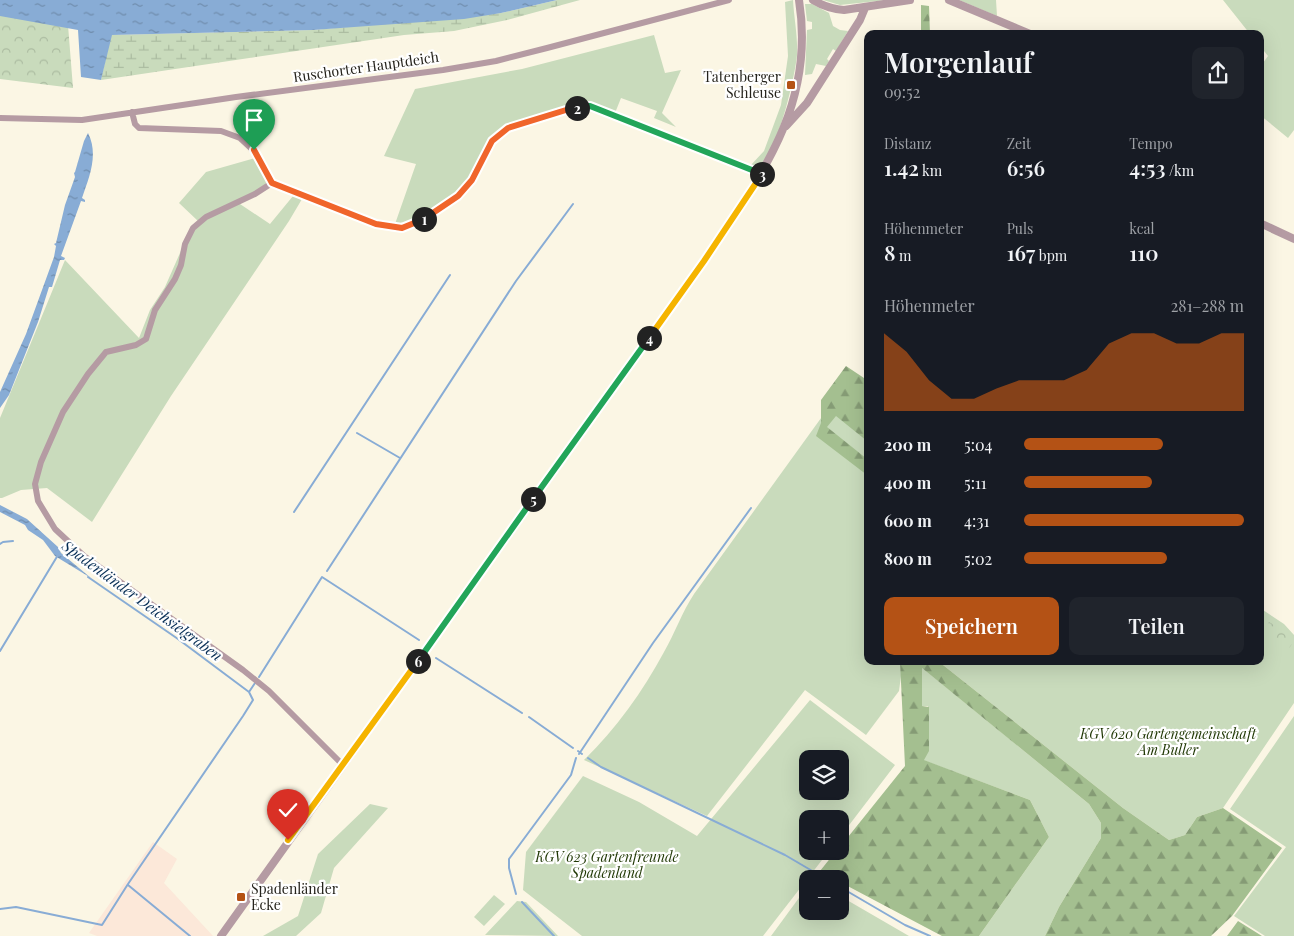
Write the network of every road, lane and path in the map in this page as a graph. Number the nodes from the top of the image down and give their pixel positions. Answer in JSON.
{"nodes":[{"id":1,"x":729,"y":0,"type":"edge"},
{"id":2,"x":799,"y":0,"type":"edge"},
{"id":3,"x":813,"y":0,"type":"edge"},
{"id":4,"x":910,"y":0,"type":"edge"},
{"id":5,"x":949,"y":0,"type":"edge"},
{"id":6,"x":865,"y":8,"type":"junction"},
{"id":7,"x":1020,"y":30,"type":"edge"},
{"id":8,"x":132,"y":112,"type":"junction"},
{"id":9,"x":0,"y":118,"type":"edge"},
{"id":10,"x":785,"y":128,"type":"junction"},
{"id":11,"x":762,"y":174,"type":"junction"},
{"id":12,"x":272,"y":183,"type":"junction"},
{"id":13,"x":1264,"y":224,"type":"edge"},
{"id":14,"x":1294,"y":239,"type":"edge"},
{"id":15,"x":342,"y":765,"type":"junction"},
{"id":16,"x":221,"y":936,"type":"edge"}],
"edges":[{"from":1,"to":8,"type":"street","name":"Ruschorter Hauptdeich"},
{"from":2,"to":10,"type":"street"},
{"from":3,"to":6,"type":"street"},
{"from":4,"to":6,"type":"street"},
{"from":5,"to":7,"type":"street"},
{"from":6,"to":10,"type":"street"},
{"from":8,"to":9,"type":"street","name":"Ruschorter Hauptdeich"},
{"from":8,"to":12,"type":"street"},
{"from":10,"to":11,"type":"street"},
{"from":11,"to":12,"type":"street"},
{"from":11,"to":15,"type":"street"},
{"from":12,"to":15,"type":"street"},
{"from":13,"to":14,"type":"street"},
{"from":15,"to":16,"type":"street"}]}
